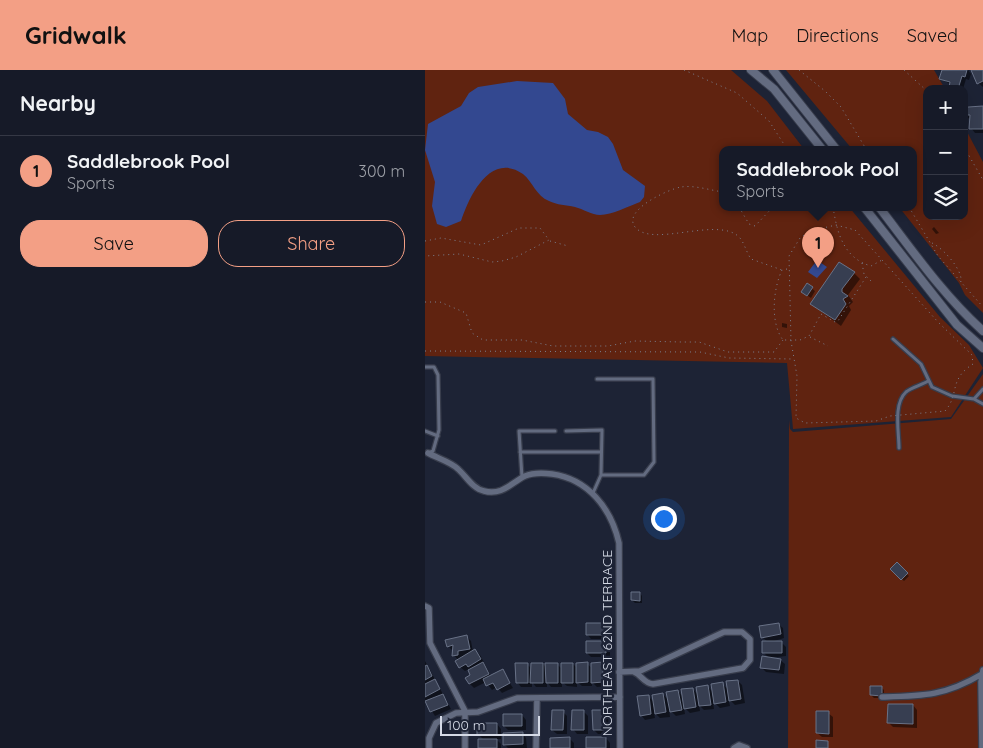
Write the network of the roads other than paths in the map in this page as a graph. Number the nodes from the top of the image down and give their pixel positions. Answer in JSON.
{"nodes":[{"id":1,"x":751,"y":70,"type":"edge"},
{"id":2,"x":773,"y":70,"type":"edge"},
{"id":3,"x":819,"y":146,"type":"edge"},
{"id":4,"x":834,"y":146,"type":"edge"},
{"id":5,"x":867,"y":211,"type":"edge"},
{"id":6,"x":882,"y":211,"type":"edge"},
{"id":7,"x":983,"y":331,"type":"edge"},
{"id":8,"x":893,"y":339,"type":"dead end"},
{"id":9,"x":983,"y":348,"type":"edge"},
{"id":10,"x":425,"y":367,"type":"edge"},
{"id":11,"x":597,"y":379,"type":"dead end"},
{"id":12,"x":928,"y":381,"type":"junction"},
{"id":13,"x":983,"y":389,"type":"edge"},
{"id":14,"x":973,"y":399,"type":"junction"},
{"id":15,"x":983,"y":404,"type":"edge"},
{"id":16,"x":425,"y":430,"type":"edge"},
{"id":17,"x":555,"y":430,"type":"dead end"},
{"id":18,"x":565,"y":430,"type":"dead end"},
{"id":19,"x":438,"y":436,"type":"junction"},
{"id":20,"x":899,"y":448,"type":"dead end"},
{"id":21,"x":426,"y":452,"type":"edge"},
{"id":22,"x":520,"y":452,"type":"junction"},
{"id":23,"x":601,"y":452,"type":"junction"},
{"id":24,"x":601,"y":475,"type":"junction"},
{"id":25,"x":521,"y":478,"type":"junction"},
{"id":26,"x":593,"y":493,"type":"junction"},
{"id":27,"x":425,"y":606,"type":"edge"},
{"id":28,"x":983,"y":670,"type":"edge"},
{"id":29,"x":619,"y":672,"type":"junction"},
{"id":30,"x":634,"y":672,"type":"junction"},
{"id":31,"x":982,"y":674,"type":"edge"},
{"id":32,"x":620,"y":697,"type":"junction"},
{"id":33,"x":882,"y":697,"type":"dead end"},
{"id":34,"x":537,"y":698,"type":"junction"},
{"id":35,"x":465,"y":711,"type":"junction"},
{"id":36,"x":429,"y":748,"type":"edge"},
{"id":37,"x":465,"y":748,"type":"edge"},
{"id":38,"x":537,"y":748,"type":"edge"},
{"id":39,"x":620,"y":748,"type":"edge"},
{"id":40,"x":733,"y":748,"type":"edge"},
{"id":41,"x":747,"y":748,"type":"edge"},
{"id":42,"x":982,"y":748,"type":"edge"}],
"edges":[{"from":1,"to":3,"type":"main road"},
{"from":2,"to":4,"type":"main road"},
{"from":5,"to":9,"type":"main road"},
{"from":6,"to":7,"type":"main road"},
{"from":8,"to":12,"type":"lane"},
{"from":10,"to":19,"type":"lane"},
{"from":11,"to":24,"type":"lane"},
{"from":12,"to":14,"type":"lane"},
{"from":12,"to":20,"type":"lane"},
{"from":13,"to":14,"type":"lane"},
{"from":14,"to":15,"type":"lane"},
{"from":16,"to":19,"type":"lane"},
{"from":17,"to":22,"type":"lane"},
{"from":18,"to":23,"type":"lane"},
{"from":19,"to":21,"type":"lane"},
{"from":21,"to":25,"type":"street","name":"NORTHEAST 62ND TERRACE"},
{"from":22,"to":23,"type":"lane"},
{"from":22,"to":25,"type":"lane"},
{"from":23,"to":24,"type":"lane"},
{"from":24,"to":26,"type":"lane"},
{"from":25,"to":26,"type":"street","name":"NORTHEAST 62ND TERRACE"},
{"from":26,"to":29,"type":"street","name":"NORTHEAST 62ND TERRACE"},
{"from":27,"to":35,"type":"street"},
{"from":28,"to":31,"type":"street"},
{"from":29,"to":30,"type":"street"},
{"from":29,"to":32,"type":"street","name":"NORTHEAST 62ND TERRACE"},
{"from":30,"to":30,"type":"street"},
{"from":31,"to":33,"type":"street"},
{"from":31,"to":42,"type":"street"},
{"from":32,"to":34,"type":"street"},
{"from":32,"to":39,"type":"street","name":"NORTHEAST 62ND TERRACE"},
{"from":34,"to":35,"type":"street"},
{"from":34,"to":38,"type":"street"},
{"from":35,"to":36,"type":"street"},
{"from":35,"to":37,"type":"street"},
{"from":40,"to":41,"type":"street"}]}
